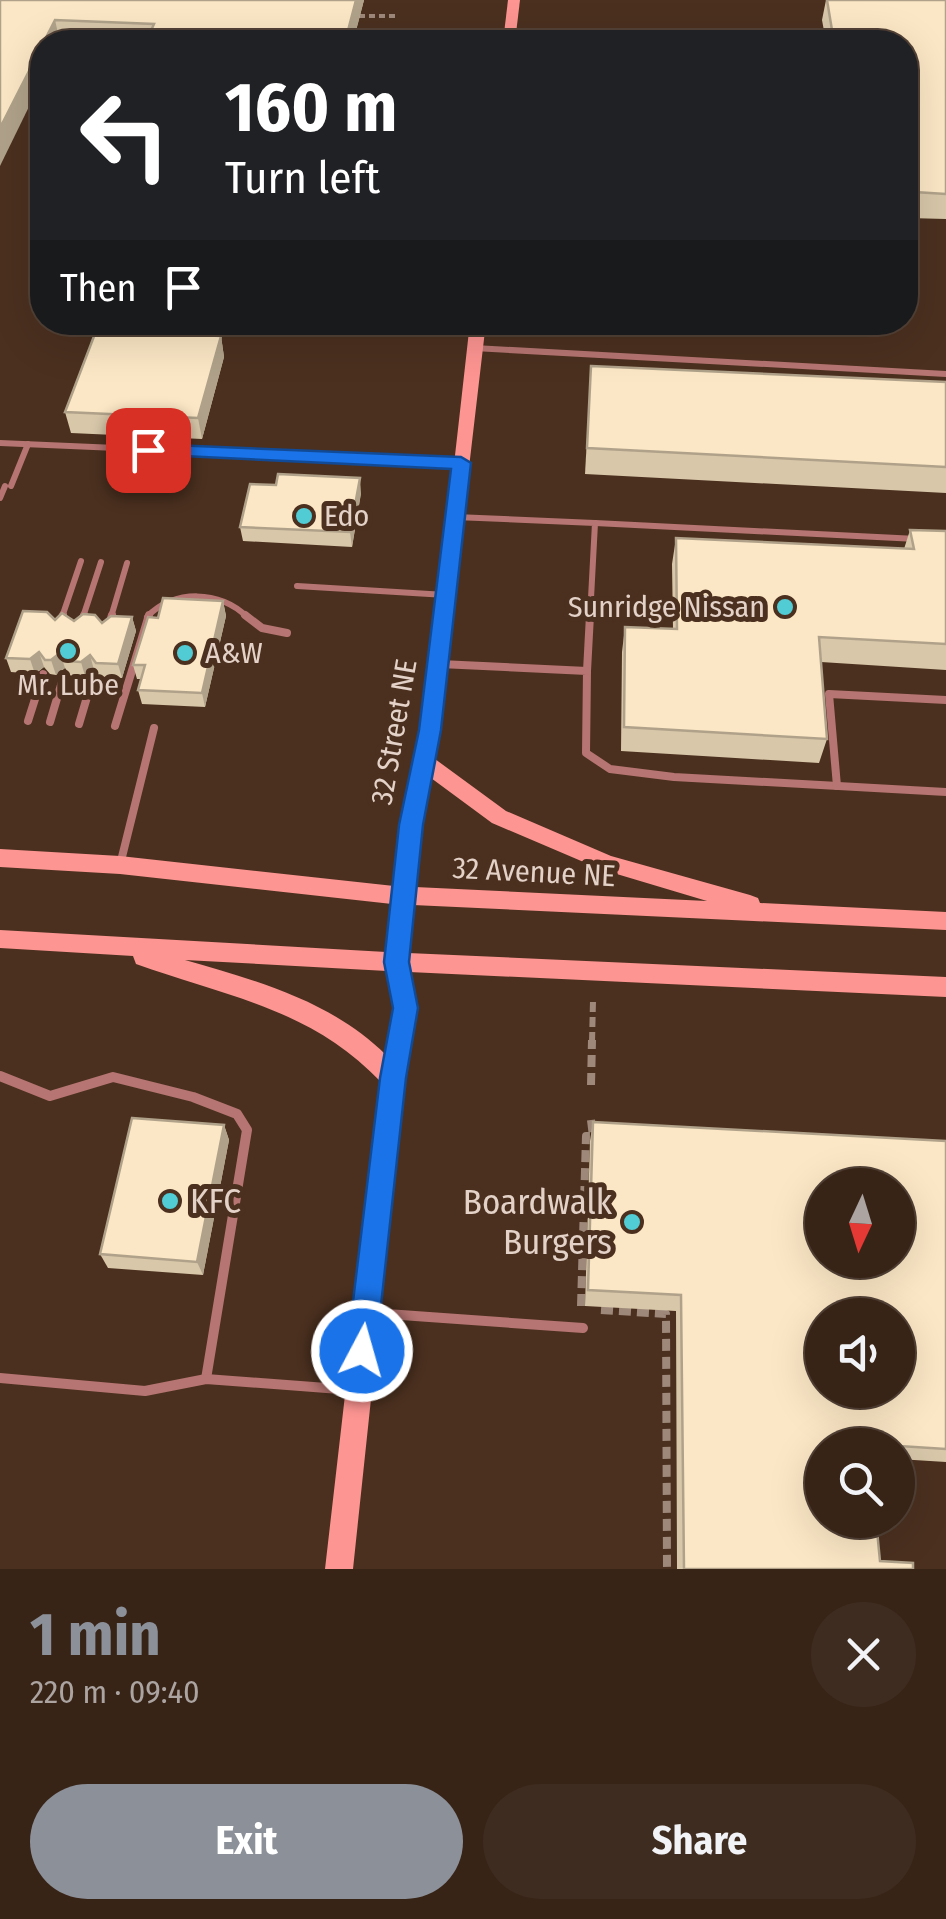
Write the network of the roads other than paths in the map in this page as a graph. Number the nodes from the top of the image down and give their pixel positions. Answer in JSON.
{"nodes":[{"id":1,"x":514,"y":0,"type":"edge"},
{"id":2,"x":510,"y":30,"type":"edge"},
{"id":3,"x":476,"y":335,"type":"edge"},
{"id":4,"x":474,"y":348,"type":"junction"},
{"id":5,"x":946,"y":374,"type":"edge"},
{"id":6,"x":0,"y":443,"type":"edge"},
{"id":7,"x":28,"y":444,"type":"junction"},
{"id":8,"x":461,"y":463,"type":"junction"},
{"id":9,"x":0,"y":498,"type":"edge"},
{"id":10,"x":455,"y":516,"type":"junction"},
{"id":11,"x":596,"y":523,"type":"junction"},
{"id":12,"x":926,"y":539,"type":"edge"},
{"id":13,"x":81,"y":560,"type":"dead end"},
{"id":14,"x":101,"y":562,"type":"dead end"},
{"id":15,"x":127,"y":563,"type":"dead end"},
{"id":16,"x":297,"y":586,"type":"dead end"},
{"id":17,"x":446,"y":594,"type":"junction"},
{"id":18,"x":58,"y":627,"type":"edge"},
{"id":19,"x":80,"y":628,"type":"edge"},
{"id":20,"x":108,"y":630,"type":"edge"},
{"id":21,"x":286,"y":633,"type":"dead end"},
{"id":22,"x":439,"y":664,"type":"junction"},
{"id":23,"x":587,"y":671,"type":"junction"},
{"id":24,"x":43,"y":674,"type":"edge"},
{"id":25,"x":64,"y":675,"type":"edge"},
{"id":26,"x":93,"y":677,"type":"edge"},
{"id":27,"x":946,"y":700,"type":"edge"},
{"id":28,"x":28,"y":721,"type":"dead end"},
{"id":29,"x":50,"y":722,"type":"dead end"},
{"id":30,"x":80,"y":724,"type":"dead end"},
{"id":31,"x":115,"y":726,"type":"dead end"},
{"id":32,"x":154,"y":728,"type":"dead end"},
{"id":33,"x":425,"y":762,"type":"junction"},
{"id":34,"x":837,"y":786,"type":"junction"},
{"id":35,"x":946,"y":792,"type":"edge"},
{"id":36,"x":0,"y":858,"type":"edge"},
{"id":37,"x":120,"y":865,"type":"junction"},
{"id":38,"x":404,"y":896,"type":"junction"},
{"id":39,"x":783,"y":913,"type":"junction"},
{"id":40,"x":946,"y":921,"type":"edge"},
{"id":41,"x":0,"y":939,"type":"edge"},
{"id":42,"x":113,"y":947,"type":"junction"},
{"id":43,"x":396,"y":962,"type":"junction"},
{"id":44,"x":946,"y":987,"type":"edge"},
{"id":45,"x":0,"y":1076,"type":"edge"},
{"id":46,"x":393,"y":1078,"type":"junction"},
{"id":47,"x":366,"y":1312,"type":"junction"},
{"id":48,"x":582,"y":1328,"type":"dead end"},
{"id":49,"x":0,"y":1378,"type":"edge"},
{"id":50,"x":206,"y":1379,"type":"junction"},
{"id":51,"x":358,"y":1390,"type":"junction"},
{"id":52,"x":339,"y":1569,"type":"edge"}],
"edges":[{"from":1,"to":2,"type":"main road"},
{"from":3,"to":4,"type":"main road","name":"32 Street NE"},
{"from":4,"to":5,"type":"lane"},
{"from":4,"to":8,"type":"main road","name":"32 Street NE"},
{"from":6,"to":7,"type":"lane"},
{"from":7,"to":8,"type":"lane"},
{"from":7,"to":9,"type":"lane"},
{"from":8,"to":10,"type":"main road","name":"32 Street NE"},
{"from":10,"to":11,"type":"lane"},
{"from":10,"to":17,"type":"main road","name":"32 Street NE"},
{"from":11,"to":12,"type":"lane"},
{"from":11,"to":23,"type":"lane"},
{"from":13,"to":18,"type":"lane"},
{"from":14,"to":19,"type":"lane"},
{"from":15,"to":20,"type":"lane"},
{"from":16,"to":17,"type":"lane"},
{"from":17,"to":22,"type":"main road","name":"32 Street NE"},
{"from":21,"to":31,"type":"lane"},
{"from":22,"to":23,"type":"lane"},
{"from":22,"to":33,"type":"main road","name":"32 Street NE"},
{"from":23,"to":34,"type":"lane"},
{"from":24,"to":28,"type":"lane"},
{"from":25,"to":29,"type":"lane"},
{"from":26,"to":30,"type":"lane"},
{"from":27,"to":34,"type":"lane"},
{"from":32,"to":37,"type":"lane"},
{"from":33,"to":38,"type":"main road","name":"32 Street NE"},
{"from":33,"to":39,"type":"main road"},
{"from":34,"to":35,"type":"lane"},
{"from":36,"to":37,"type":"main road","name":"32 Avenue NE"},
{"from":37,"to":38,"type":"main road","name":"32 Avenue NE"},
{"from":38,"to":39,"type":"main road","name":"32 Avenue NE"},
{"from":38,"to":43,"type":"main road","name":"32 Street NE"},
{"from":39,"to":40,"type":"main road","name":"32 Avenue NE"},
{"from":41,"to":42,"type":"main road"},
{"from":42,"to":43,"type":"main road"},
{"from":42,"to":46,"type":"main road"},
{"from":43,"to":44,"type":"main road"},
{"from":43,"to":46,"type":"main road","name":"32 Street NE"},
{"from":45,"to":50,"type":"lane"},
{"from":46,"to":47,"type":"main road","name":"32 Street NE"},
{"from":47,"to":48,"type":"lane"},
{"from":47,"to":51,"type":"main road","name":"32 Street NE"},
{"from":49,"to":50,"type":"lane"},
{"from":50,"to":51,"type":"lane"},
{"from":51,"to":52,"type":"main road","name":"32 Street NE"}]}
